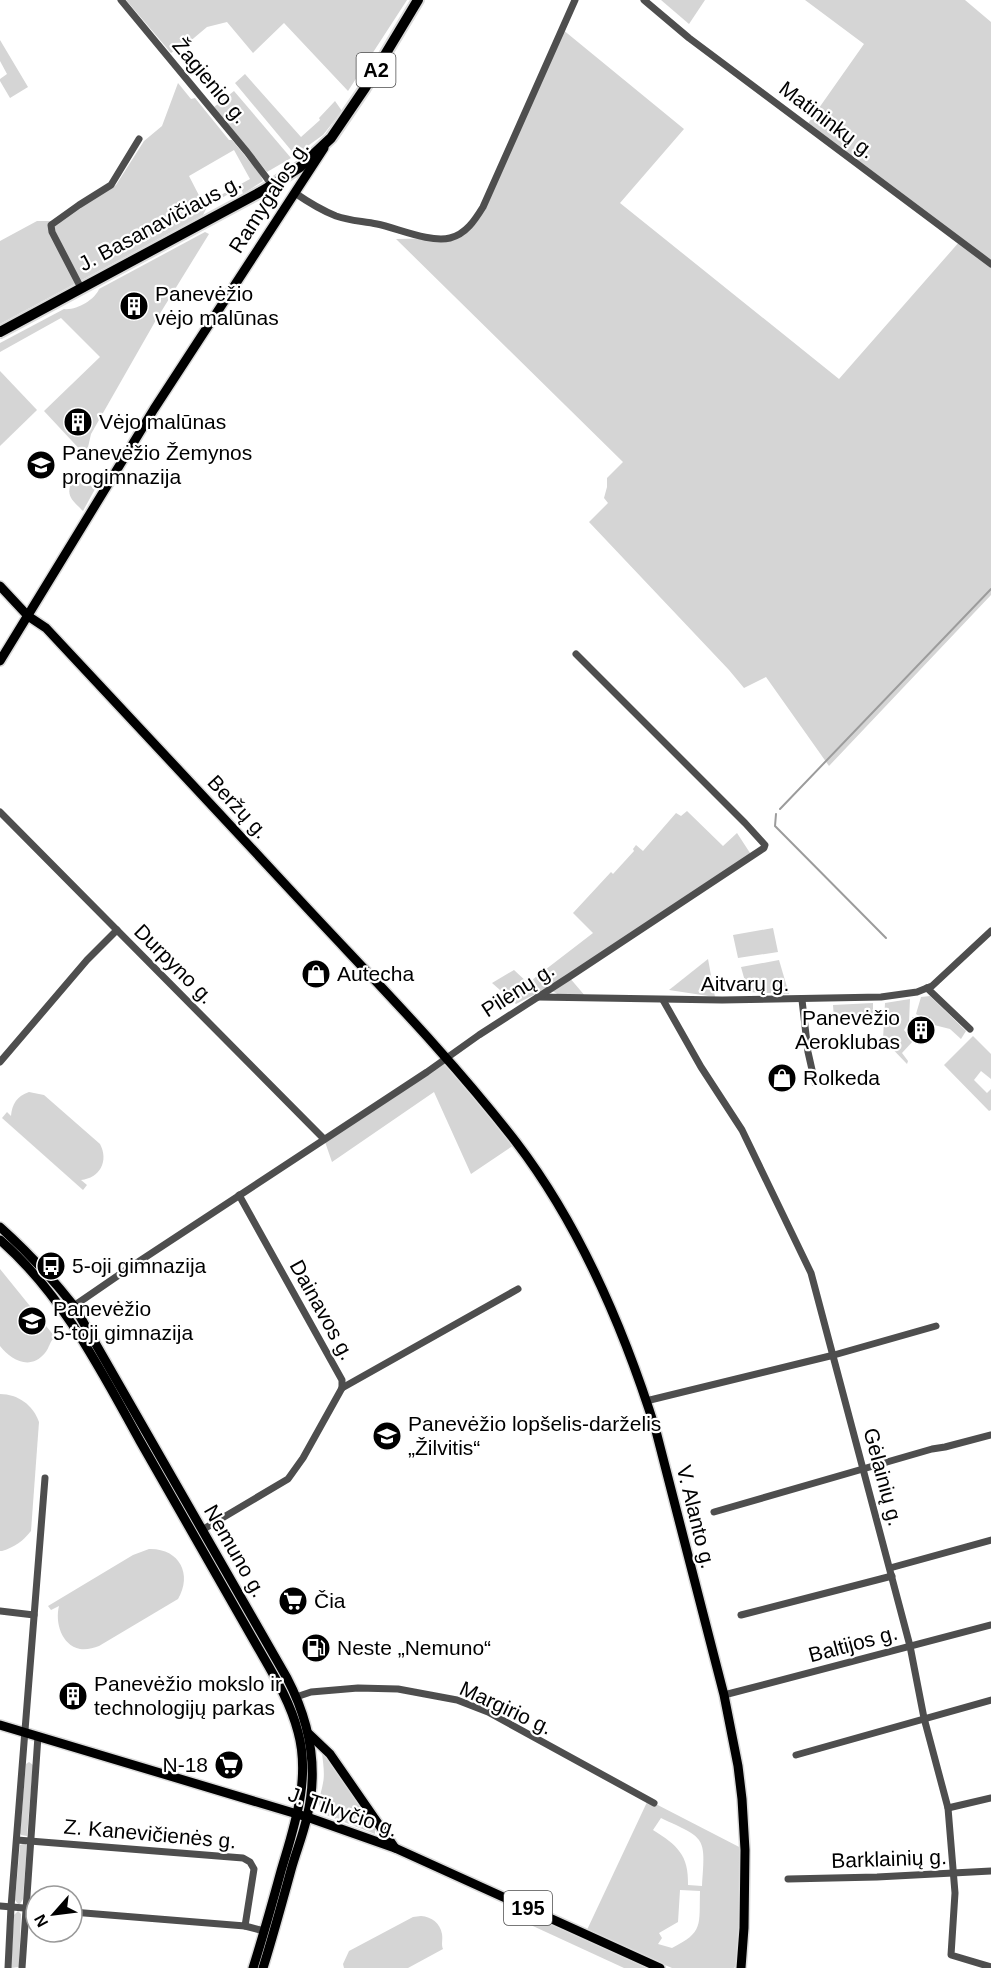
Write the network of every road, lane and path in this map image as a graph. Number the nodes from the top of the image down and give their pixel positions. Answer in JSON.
{"nodes":[{"id":1,"x":121,"y":0,"type":"edge"},
{"id":2,"x":418,"y":0,"type":"edge"},
{"id":3,"x":575,"y":0,"type":"edge"},
{"id":4,"x":644,"y":0,"type":"edge"},
{"id":5,"x":330,"y":138,"type":"junction"},
{"id":6,"x":139,"y":139,"type":"dead end"},
{"id":7,"x":289,"y":175,"type":"junction"},
{"id":8,"x":272,"y":185,"type":"junction"},
{"id":9,"x":296,"y":191,"type":"junction"},
{"id":10,"x":991,"y":264,"type":"edge"},
{"id":11,"x":81,"y":288,"type":"junction"},
{"id":12,"x":0,"y":332,"type":"edge"},
{"id":13,"x":0,"y":586,"type":"edge"},
{"id":14,"x":28,"y":616,"type":"junction"},
{"id":15,"x":576,"y":654,"type":"dead end"},
{"id":16,"x":0,"y":661,"type":"edge"},
{"id":17,"x":0,"y":812,"type":"edge"},
{"id":18,"x":117,"y":930,"type":"junction"},
{"id":19,"x":991,"y":931,"type":"edge"},
{"id":20,"x":927,"y":988,"type":"junction"},
{"id":21,"x":538,"y":997,"type":"junction"},
{"id":22,"x":663,"y":1000,"type":"junction"},
{"id":23,"x":802,"y":1000,"type":"junction"},
{"id":24,"x":970,"y":1029,"type":"dead end"},
{"id":25,"x":446,"y":1057,"type":"junction"},
{"id":26,"x":0,"y":1062,"type":"edge"},
{"id":27,"x":815,"y":1083,"type":"dead end"},
{"id":28,"x":324,"y":1139,"type":"junction"},
{"id":29,"x":239,"y":1195,"type":"junction"},
{"id":30,"x":0,"y":1227,"type":"edge"},
{"id":31,"x":0,"y":1240,"type":"edge"},
{"id":32,"x":518,"y":1289,"type":"dead end"},
{"id":33,"x":74,"y":1306,"type":"junction"},
{"id":34,"x":65,"y":1312,"type":"junction"},
{"id":35,"x":936,"y":1326,"type":"dead end"},
{"id":36,"x":834,"y":1354,"type":"junction"},
{"id":37,"x":342,"y":1388,"type":"junction"},
{"id":38,"x":646,"y":1401,"type":"junction"},
{"id":39,"x":991,"y":1435,"type":"edge"},
{"id":40,"x":864,"y":1468,"type":"junction"},
{"id":41,"x":45,"y":1478,"type":"dead end"},
{"id":42,"x":714,"y":1512,"type":"dead end"},
{"id":43,"x":202,"y":1530,"type":"junction"},
{"id":44,"x":991,"y":1540,"type":"edge"},
{"id":45,"x":891,"y":1572,"type":"junction"},
{"id":46,"x":0,"y":1611,"type":"edge"},
{"id":47,"x":34,"y":1615,"type":"junction"},
{"id":48,"x":741,"y":1615,"type":"dead end"},
{"id":49,"x":991,"y":1625,"type":"edge"},
{"id":50,"x":910,"y":1647,"type":"junction"},
{"id":51,"x":724,"y":1695,"type":"junction"},
{"id":52,"x":296,"y":1697,"type":"junction"},
{"id":53,"x":991,"y":1700,"type":"edge"},
{"id":54,"x":924,"y":1718,"type":"junction"},
{"id":55,"x":0,"y":1725,"type":"edge"},
{"id":56,"x":25,"y":1732,"type":"junction"},
{"id":57,"x":309,"y":1733,"type":"junction"},
{"id":58,"x":38,"y":1736,"type":"junction"},
{"id":59,"x":796,"y":1755,"type":"dead end"},
{"id":60,"x":991,"y":1798,"type":"edge"},
{"id":61,"x":654,"y":1803,"type":"dead end"},
{"id":62,"x":948,"y":1808,"type":"junction"},
{"id":63,"x":297,"y":1814,"type":"junction"},
{"id":64,"x":307,"y":1817,"type":"junction"},
{"id":65,"x":17,"y":1840,"type":"junction"},
{"id":66,"x":31,"y":1841,"type":"junction"},
{"id":67,"x":396,"y":1848,"type":"junction"},
{"id":68,"x":991,"y":1871,"type":"edge"},
{"id":69,"x":953,"y":1872,"type":"junction"},
{"id":70,"x":788,"y":1879,"type":"dead end"},
{"id":71,"x":27,"y":1884,"type":"edge"},
{"id":72,"x":0,"y":1906,"type":"edge"},
{"id":73,"x":11,"y":1907,"type":"junction"},
{"id":74,"x":24,"y":1909,"type":"edge"},
{"id":75,"x":84,"y":1913,"type":"edge"},
{"id":76,"x":245,"y":1926,"type":"junction"},
{"id":77,"x":24,"y":1929,"type":"edge"},
{"id":78,"x":264,"y":1931,"type":"junction"},
{"id":79,"x":991,"y":1967,"type":"edge"},
{"id":80,"x":8,"y":1968,"type":"edge"},
{"id":81,"x":22,"y":1968,"type":"edge"},
{"id":82,"x":253,"y":1968,"type":"edge"},
{"id":83,"x":262,"y":1968,"type":"edge"},
{"id":84,"x":660,"y":1968,"type":"edge"},
{"id":85,"x":741,"y":1968,"type":"edge"}],
"edges":[{"from":1,"to":8,"type":"street","name":"Žagienio g."},
{"from":2,"to":5,"type":"highway","name":"Ramygalos g.","number":"A2"},
{"from":3,"to":9,"type":"street"},
{"from":4,"to":10,"type":"street","name":"Matininkų g."},
{"from":5,"to":7,"type":"highway","name":"J. Basanavičiaus g."},
{"from":5,"to":9,"type":"main road","name":"Ramygalos g.","number":"A2"},
{"from":6,"to":11,"type":"street"},
{"from":7,"to":8,"type":"highway","name":"J. Basanavičiaus g."},
{"from":7,"to":9,"type":"main road"},
{"from":8,"to":11,"type":"highway","name":"J. Basanavičiaus g."},
{"from":9,"to":14,"type":"main road","name":"Ramygalos g.","number":"A2"},
{"from":11,"to":12,"type":"highway","name":"J. Basanavičiaus g."},
{"from":13,"to":14,"type":"main road","name":"Beržų g."},
{"from":14,"to":16,"type":"main road","name":"Ramygalos g.","number":"A2"},
{"from":14,"to":25,"type":"main road","name":"Beržų g."},
{"from":15,"to":21,"type":"street","name":"Pilėnų g."},
{"from":17,"to":18,"type":"street","name":"Durpyno g."},
{"from":18,"to":26,"type":"street"},
{"from":18,"to":28,"type":"street","name":"Durpyno g."},
{"from":19,"to":20,"type":"street","name":"Aitvarų g."},
{"from":20,"to":23,"type":"street","name":"Aitvarų g."},
{"from":20,"to":24,"type":"street"},
{"from":21,"to":22,"type":"street","name":"Aitvarų g."},
{"from":21,"to":25,"type":"street","name":"Pilėnų g."},
{"from":22,"to":23,"type":"street","name":"Aitvarų g."},
{"from":22,"to":36,"type":"street","name":"Gėlainių g."},
{"from":23,"to":27,"type":"street"},
{"from":25,"to":28,"type":"street","name":"Pilėnų g."},
{"from":25,"to":38,"type":"main road","name":"V. Alanto g."},
{"from":28,"to":29,"type":"street","name":"Pilėnų g."},
{"from":29,"to":33,"type":"street","name":"Pilėnų g."},
{"from":29,"to":37,"type":"street","name":"Dainavos g."},
{"from":30,"to":33,"type":"main road","name":"Nemuno g."},
{"from":31,"to":34,"type":"main road","name":"Nemuno g."},
{"from":32,"to":37,"type":"street"},
{"from":33,"to":34,"type":"street","name":"Pilėnų g."},
{"from":33,"to":43,"type":"main road","name":"Nemuno g."},
{"from":34,"to":63,"type":"main road","name":"Nemuno g."},
{"from":35,"to":36,"type":"street"},
{"from":36,"to":38,"type":"street"},
{"from":36,"to":40,"type":"street","name":"Gėlainių g."},
{"from":37,"to":43,"type":"street","name":"Dainavos g."},
{"from":38,"to":51,"type":"main road","name":"V. Alanto g."},
{"from":39,"to":40,"type":"street"},
{"from":40,"to":42,"type":"street"},
{"from":40,"to":45,"type":"street","name":"Gėlainių g."},
{"from":41,"to":47,"type":"street"},
{"from":43,"to":52,"type":"main road","name":"Nemuno g."},
{"from":44,"to":45,"type":"street"},
{"from":45,"to":48,"type":"street"},
{"from":45,"to":50,"type":"street","name":"Gėlainių g."},
{"from":46,"to":47,"type":"street"},
{"from":47,"to":56,"type":"street"},
{"from":49,"to":50,"type":"street","name":"Baltijos g."},
{"from":50,"to":51,"type":"street","name":"Baltijos g."},
{"from":50,"to":54,"type":"street","name":"Gėlainių g."},
{"from":51,"to":85,"type":"main road","name":"V. Alanto g."},
{"from":52,"to":57,"type":"main road","name":"Nemuno g."},
{"from":52,"to":61,"type":"street","name":"Margirio g."},
{"from":53,"to":54,"type":"street"},
{"from":54,"to":59,"type":"street"},
{"from":54,"to":62,"type":"street","name":"Gėlainių g."},
{"from":55,"to":56,"type":"main road","name":"J. Tilvyčio g.","number":"195"},
{"from":56,"to":58,"type":"main road","name":"J. Tilvyčio g.","number":"195"},
{"from":56,"to":65,"type":"street"},
{"from":57,"to":64,"type":"main road","name":"Nemuno g."},
{"from":57,"to":67,"type":"main road"},
{"from":58,"to":63,"type":"main road","name":"J. Tilvyčio g.","number":"195"},
{"from":58,"to":66,"type":"street"},
{"from":60,"to":62,"type":"street"},
{"from":62,"to":69,"type":"street","name":"Gėlainių g."},
{"from":63,"to":64,"type":"main road","name":"J. Tilvyčio g.","number":"195"},
{"from":63,"to":78,"type":"main road","name":"Nemuno g."},
{"from":64,"to":67,"type":"main road","name":"J. Tilvyčio g.","number":"195"},
{"from":64,"to":83,"type":"main road","name":"Nemuno g."},
{"from":65,"to":66,"type":"street","name":"Z. Kanevičienės g."},
{"from":65,"to":73,"type":"street"},
{"from":66,"to":71,"type":"street"},
{"from":66,"to":76,"type":"street","name":"Z. Kanevičienės g."},
{"from":67,"to":84,"type":"main road","name":"J. Tilvyčio g.","number":"195"},
{"from":68,"to":69,"type":"street","name":"Barklainių g."},
{"from":69,"to":70,"type":"street","name":"Barklainių g."},
{"from":69,"to":79,"type":"street","name":"Gėlainių g."},
{"from":72,"to":73,"type":"street"},
{"from":73,"to":74,"type":"street"},
{"from":73,"to":80,"type":"street"},
{"from":75,"to":76,"type":"street"},
{"from":76,"to":78,"type":"street"},
{"from":77,"to":81,"type":"street"},
{"from":78,"to":82,"type":"main road","name":"Nemuno g."}]}
